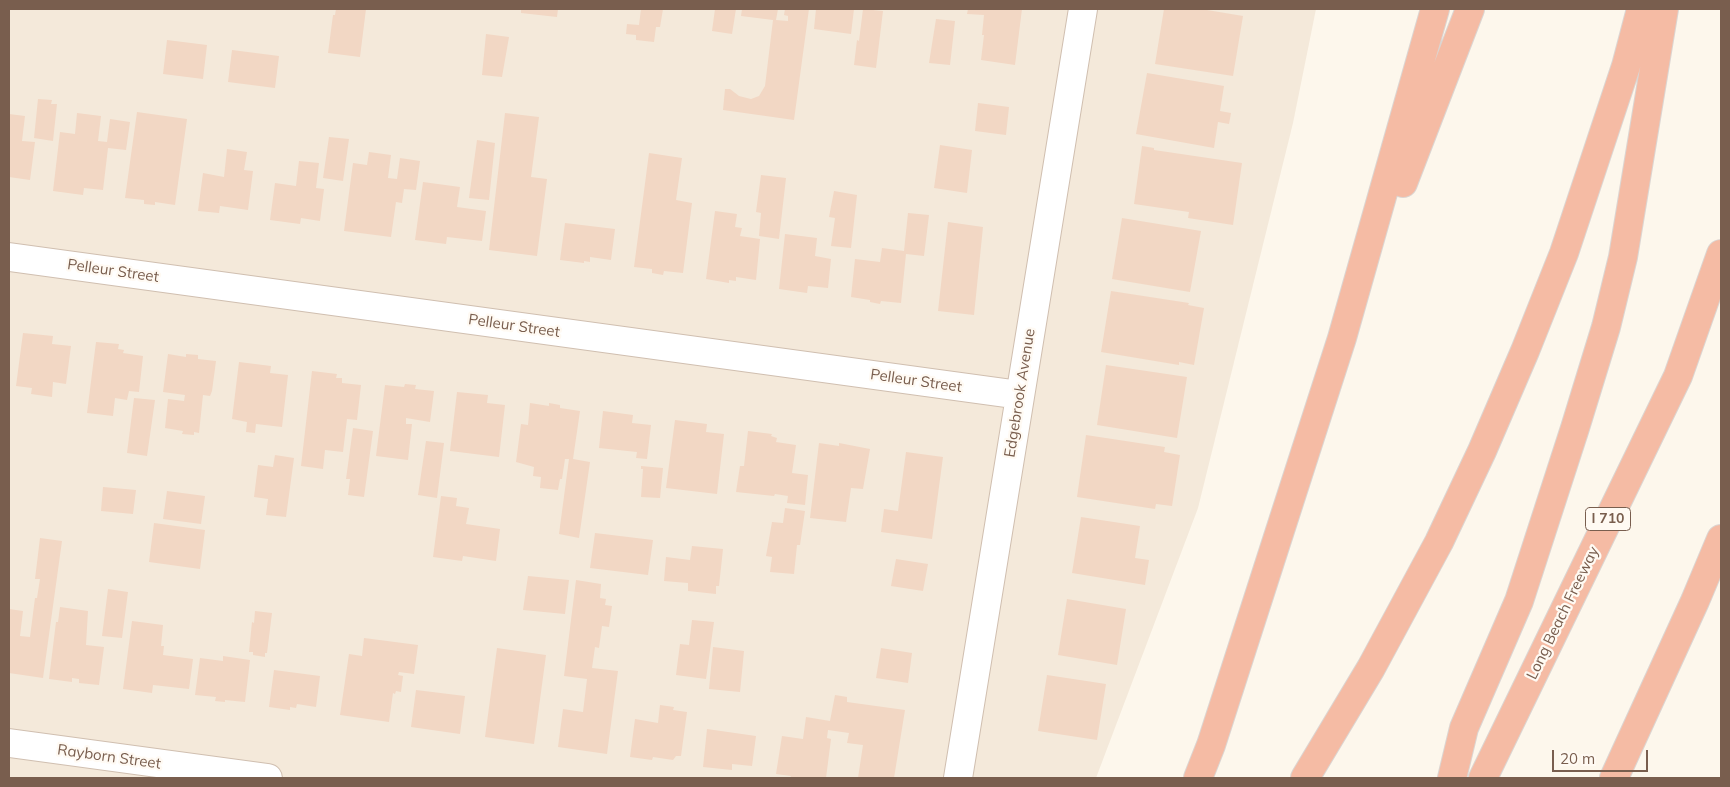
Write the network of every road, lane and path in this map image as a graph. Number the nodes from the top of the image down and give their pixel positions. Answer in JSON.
{"nodes":[{"id":1,"x":1083,"y":9,"type":"edge"},
{"id":2,"x":1435,"y":9,"type":"edge"},
{"id":3,"x":1470,"y":9,"type":"edge"},
{"id":4,"x":1641,"y":9,"type":"edge"},
{"id":5,"x":1664,"y":9,"type":"edge"},
{"id":6,"x":1721,"y":254,"type":"edge"},
{"id":7,"x":9,"y":257,"type":"edge"},
{"id":8,"x":1342,"y":338,"type":"junction"},
{"id":9,"x":1020,"y":395,"type":"junction"},
{"id":10,"x":1721,"y":539,"type":"edge"},
{"id":11,"x":9,"y":743,"type":"edge"},
{"id":12,"x":1306,"y":776,"type":"edge"},
{"id":13,"x":268,"y":778,"type":"edge"},
{"id":14,"x":958,"y":778,"type":"edge"},
{"id":15,"x":1198,"y":778,"type":"edge"},
{"id":16,"x":1452,"y":778,"type":"edge"},
{"id":17,"x":1483,"y":778,"type":"edge"},
{"id":18,"x":1614,"y":778,"type":"edge"}],
"edges":[{"from":1,"to":9,"type":"street","name":"Edgebrook Avenue"},
{"from":2,"to":8,"type":"highway"},
{"from":3,"to":8,"type":"highway"},
{"from":4,"to":12,"type":"highway"},
{"from":5,"to":16,"type":"highway"},
{"from":6,"to":17,"type":"highway","name":"Long Beach Freeway","number":"I 710"},
{"from":7,"to":9,"type":"street","name":"Pelleur Street"},
{"from":8,"to":15,"type":"highway"},
{"from":9,"to":14,"type":"street","name":"Edgebrook Avenue"},
{"from":10,"to":18,"type":"highway"},
{"from":11,"to":13,"type":"street","name":"Rayborn Street"}]}
